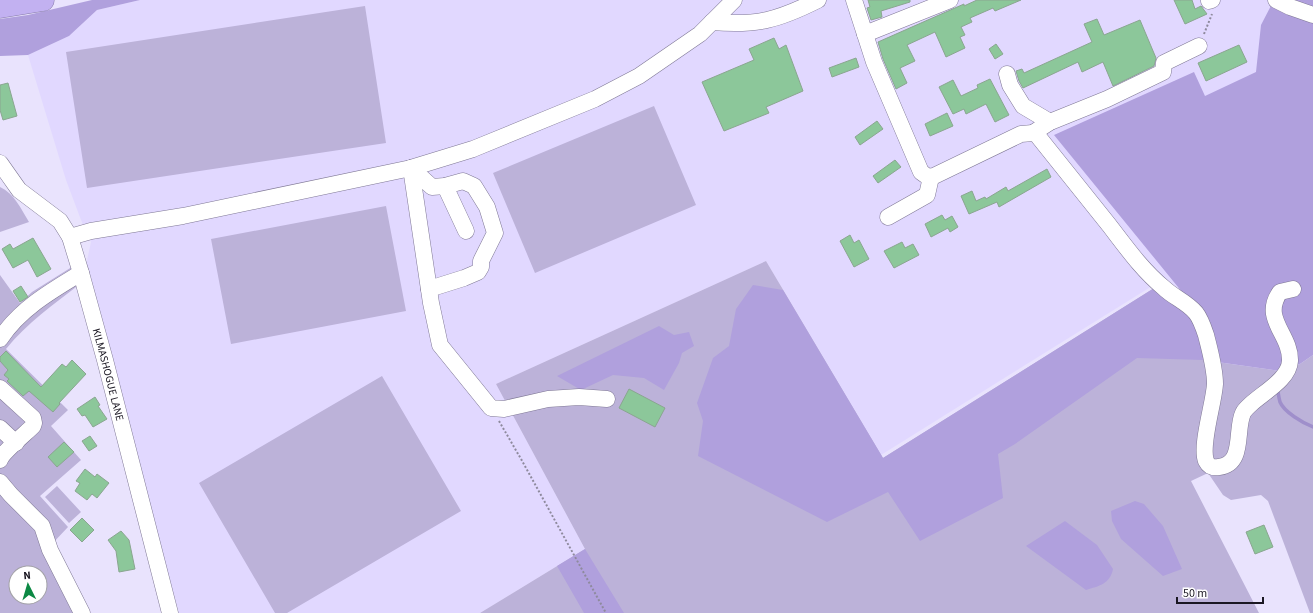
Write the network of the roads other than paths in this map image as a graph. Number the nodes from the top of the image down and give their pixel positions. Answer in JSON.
{"nodes":[{"id":1,"x":43,"y":0,"type":"edge"},
{"id":2,"x":734,"y":0,"type":"edge"},
{"id":3,"x":818,"y":0,"type":"edge"},
{"id":4,"x":854,"y":0,"type":"edge"},
{"id":5,"x":950,"y":0,"type":"edge"},
{"id":6,"x":1276,"y":0,"type":"edge"},
{"id":7,"x":0,"y":7,"type":"edge"},
{"id":8,"x":1313,"y":15,"type":"edge"},
{"id":9,"x":712,"y":22,"type":"junction"},
{"id":10,"x":865,"y":34,"type":"junction"},
{"id":11,"x":1202,"y":40,"type":"road end"},
{"id":12,"x":1006,"y":74,"type":"dead end"},
{"id":13,"x":1050,"y":122,"type":"junction"},
{"id":14,"x":1033,"y":133,"type":"junction"},
{"id":15,"x":0,"y":163,"type":"edge"},
{"id":16,"x":411,"y":168,"type":"junction"},
{"id":17,"x":931,"y":177,"type":"junction"},
{"id":18,"x":444,"y":186,"type":"junction"},
{"id":19,"x":888,"y":217,"type":"dead end"},
{"id":20,"x":466,"y":231,"type":"dead end"},
{"id":21,"x":70,"y":237,"type":"junction"},
{"id":22,"x":81,"y":273,"type":"junction"},
{"id":23,"x":429,"y":289,"type":"junction"},
{"id":24,"x":1293,"y":290,"type":"dead end"},
{"id":25,"x":0,"y":339,"type":"edge"},
{"id":26,"x":0,"y":388,"type":"edge"},
{"id":27,"x":607,"y":399,"type":"dead end"},
{"id":28,"x":0,"y":428,"type":"edge"},
{"id":29,"x":16,"y":443,"type":"junction"},
{"id":30,"x":0,"y":460,"type":"edge"},
{"id":31,"x":0,"y":482,"type":"edge"},
{"id":32,"x":82,"y":613,"type":"edge"},
{"id":33,"x":170,"y":613,"type":"edge"}],
"edges":[{"from":1,"to":7,"type":"highway"},
{"from":2,"to":9,"type":"street"},
{"from":3,"to":9,"type":"street"},
{"from":4,"to":10,"type":"street"},
{"from":5,"to":10,"type":"street"},
{"from":6,"to":8,"type":"street"},
{"from":9,"to":16,"type":"street"},
{"from":10,"to":17,"type":"street"},
{"from":11,"to":13,"type":"street"},
{"from":12,"to":13,"type":"street"},
{"from":13,"to":14,"type":"street"},
{"from":14,"to":17,"type":"street"},
{"from":14,"to":24,"type":"street"},
{"from":15,"to":21,"type":"street","name":"KILMASHOGUE LANE"},
{"from":16,"to":18,"type":"street"},
{"from":16,"to":21,"type":"street"},
{"from":16,"to":23,"type":"street"},
{"from":17,"to":19,"type":"street"},
{"from":18,"to":20,"type":"street"},
{"from":18,"to":23,"type":"street"},
{"from":21,"to":22,"type":"street","name":"KILMASHOGUE LANE"},
{"from":22,"to":25,"type":"street"},
{"from":22,"to":33,"type":"street","name":"KILMASHOGUE LANE"},
{"from":23,"to":27,"type":"street"},
{"from":26,"to":29,"type":"street"},
{"from":28,"to":29,"type":"street"},
{"from":29,"to":30,"type":"street"},
{"from":31,"to":32,"type":"street"}]}
